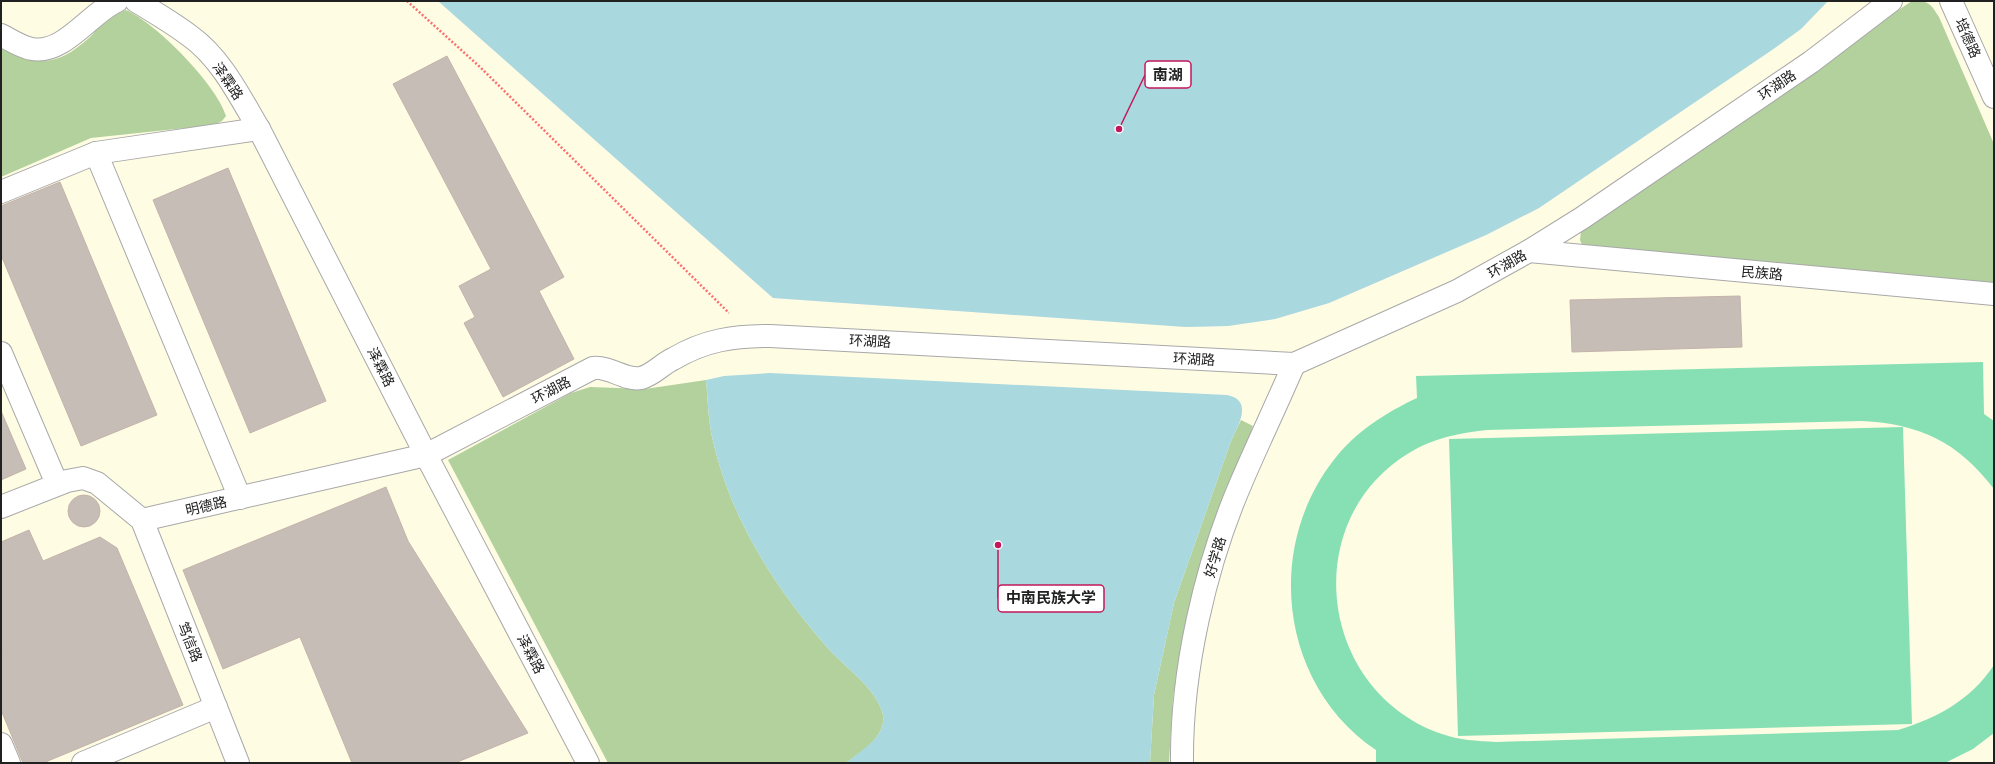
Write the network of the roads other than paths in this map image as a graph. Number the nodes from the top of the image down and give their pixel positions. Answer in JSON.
{"nodes":[{"id":1,"x":117,"y":1,"type":"edge"},
{"id":2,"x":136,"y":1,"type":"edge"},
{"id":3,"x":1891,"y":1,"type":"edge"},
{"id":4,"x":1951,"y":1,"type":"edge"},
{"id":5,"x":1,"y":35,"type":"edge"},
{"id":6,"x":1994,"y":97,"type":"edge"},
{"id":7,"x":259,"y":129,"type":"junction"},
{"id":8,"x":96,"y":153,"type":"junction"},
{"id":9,"x":1,"y":192,"type":"edge"},
{"id":10,"x":1529,"y":251,"type":"junction"},
{"id":11,"x":1994,"y":294,"type":"edge"},
{"id":12,"x":1,"y":352,"type":"edge"},
{"id":13,"x":1294,"y":364,"type":"junction"},
{"id":14,"x":426,"y":456,"type":"junction"},
{"id":15,"x":57,"y":484,"type":"junction"},
{"id":16,"x":240,"y":498,"type":"junction"},
{"id":17,"x":1,"y":507,"type":"edge"},
{"id":18,"x":142,"y":520,"type":"junction"},
{"id":19,"x":216,"y":707,"type":"junction"},
{"id":20,"x":1,"y":744,"type":"edge"},
{"id":21,"x":9,"y":763,"type":"edge"},
{"id":22,"x":83,"y":763,"type":"edge"},
{"id":23,"x":238,"y":763,"type":"edge"},
{"id":24,"x":588,"y":763,"type":"edge"},
{"id":25,"x":1182,"y":763,"type":"edge"}],
"edges":[{"from":1,"to":5,"type":"street"},
{"from":2,"to":7,"type":"street","name":"泽霖路"},
{"from":3,"to":10,"type":"street","name":"环湖路"},
{"from":4,"to":6,"type":"street","name":"培德路"},
{"from":7,"to":8,"type":"street"},
{"from":7,"to":14,"type":"street","name":"泽霖路"},
{"from":8,"to":9,"type":"street"},
{"from":8,"to":16,"type":"street"},
{"from":10,"to":11,"type":"street","name":"民族路"},
{"from":10,"to":13,"type":"street","name":"环湖路"},
{"from":12,"to":15,"type":"street"},
{"from":13,"to":14,"type":"street","name":"环湖路"},
{"from":13,"to":25,"type":"street","name":"好学路"},
{"from":14,"to":16,"type":"street","name":"明德路"},
{"from":14,"to":24,"type":"street","name":"泽霖路"},
{"from":15,"to":17,"type":"street"},
{"from":15,"to":18,"type":"street"},
{"from":16,"to":18,"type":"street","name":"明德路"},
{"from":18,"to":19,"type":"street","name":"笃信路"},
{"from":19,"to":22,"type":"street"},
{"from":19,"to":23,"type":"street","name":"笃信路"},
{"from":20,"to":21,"type":"street"}]}
